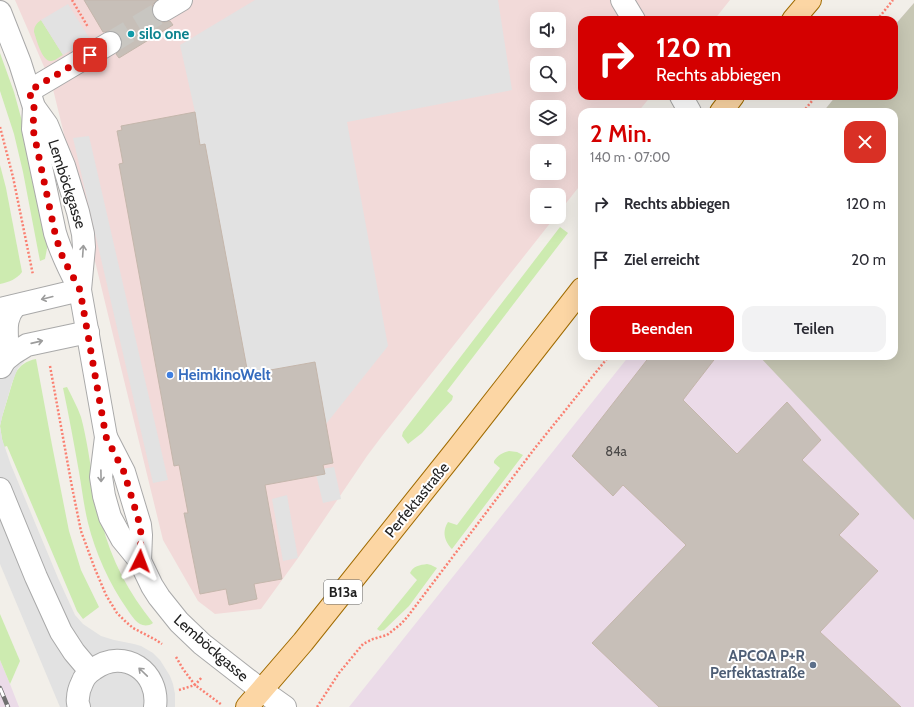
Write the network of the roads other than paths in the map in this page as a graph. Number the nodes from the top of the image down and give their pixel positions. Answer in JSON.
{"nodes":[{"id":1,"x":622,"y":0,"type":"edge"},
{"id":2,"x":810,"y":0,"type":"edge"},
{"id":3,"x":0,"y":12,"type":"edge"},
{"id":4,"x":632,"y":16,"type":"edge"},
{"id":5,"x":796,"y":16,"type":"edge"},
{"id":6,"x":105,"y":45,"type":"tunnel mouth"},
{"id":7,"x":32,"y":99,"type":"junction"},
{"id":8,"x":80,"y":290,"type":"junction"},
{"id":9,"x":578,"y":294,"type":"edge"},
{"id":10,"x":8,"y":308,"type":"edge"},
{"id":11,"x":88,"y":332,"type":"junction"},
{"id":12,"x":2,"y":366,"type":"edge"},
{"id":13,"x":0,"y":490,"type":"edge"},
{"id":14,"x":90,"y":672,"type":"junction"},
{"id":15,"x":261,"y":690,"type":"junction"},
{"id":16,"x":156,"y":703,"type":"edge"},
{"id":17,"x":79,"y":707,"type":"edge"},
{"id":18,"x":247,"y":707,"type":"edge"},
{"id":19,"x":285,"y":707,"type":"edge"}],
"edges":[{"from":1,"to":4,"type":"street"},
{"from":2,"to":5,"type":"main road"},
{"from":3,"to":7,"type":"street","name":"Lemböckgasse"},
{"from":6,"to":7,"type":"street"},
{"from":7,"to":8,"type":"street","name":"Lemböckgasse"},
{"from":8,"to":10,"type":"street","one_way":true},
{"from":8,"to":11,"type":"street","name":"Lemböckgasse"},
{"from":9,"to":15,"type":"main road","name":"Perfektastraße","number":"B13a"},
{"from":10,"to":12,"type":"street"},
{"from":12,"to":11,"type":"street","one_way":true},
{"from":11,"to":15,"type":"street","name":"Lemböckgasse"},
{"from":13,"to":14,"type":"street"},
{"from":16,"to":14,"type":"street","one_way":true},
{"from":14,"to":17,"type":"street"},
{"from":15,"to":18,"type":"main road","name":"Perfektastraße","number":"B13a"},
{"from":15,"to":19,"type":"street","name":"Lemböckgasse"}]}
